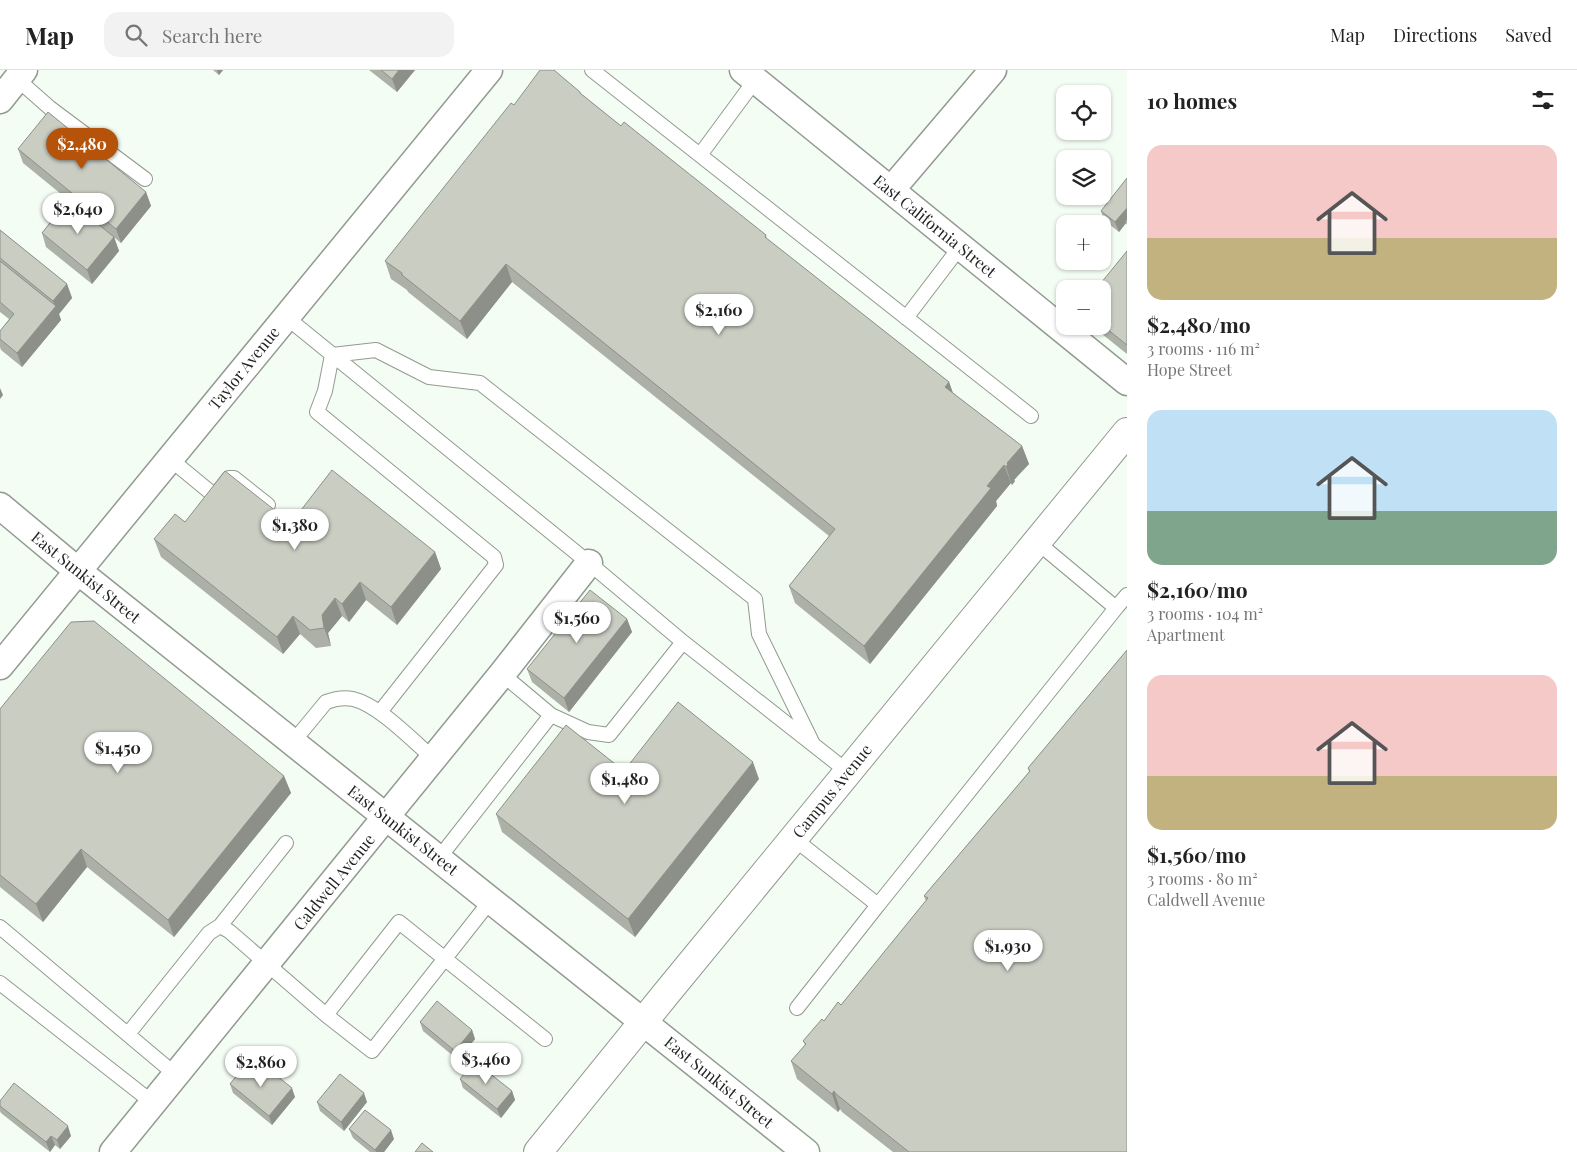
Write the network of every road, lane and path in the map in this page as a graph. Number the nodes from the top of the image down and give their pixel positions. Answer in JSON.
{"nodes":[{"id":1,"x":489,"y":70,"type":"edge"},
{"id":2,"x":592,"y":70,"type":"edge"},
{"id":3,"x":993,"y":70,"type":"edge"},
{"id":4,"x":20,"y":75,"type":"edge"},
{"id":5,"x":750,"y":75,"type":"edge"},
{"id":6,"x":0,"y":100,"type":"edge"},
{"id":7,"x":700,"y":155,"type":"junction"},
{"id":8,"x":145,"y":179,"type":"dead end"},
{"id":9,"x":890,"y":190,"type":"junction"},
{"id":10,"x":960,"y":247,"type":"junction"},
{"id":11,"x":286,"y":317,"type":"junction"},
{"id":12,"x":906,"y":318,"type":"junction"},
{"id":13,"x":332,"y":354,"type":"junction"},
{"id":14,"x":1127,"y":382,"type":"edge"},
{"id":15,"x":1031,"y":416,"type":"dead end"},
{"id":16,"x":1127,"y":432,"type":"edge"},
{"id":17,"x":170,"y":459,"type":"junction"},
{"id":18,"x":0,"y":506,"type":"edge"},
{"id":19,"x":276,"y":512,"type":"edge"},
{"id":20,"x":1037,"y":542,"type":"junction"},
{"id":21,"x":589,"y":563,"type":"junction"},
{"id":22,"x":78,"y":571,"type":"junction"},
{"id":23,"x":1127,"y":595,"type":"edge"},
{"id":24,"x":1116,"y":608,"type":"junction"},
{"id":25,"x":683,"y":642,"type":"junction"},
{"id":26,"x":0,"y":666,"type":"edge"},
{"id":27,"x":502,"y":674,"type":"junction"},
{"id":28,"x":380,"y":712,"type":"junction"},
{"id":29,"x":551,"y":715,"type":"junction"},
{"id":30,"x":293,"y":742,"type":"junction"},
{"id":31,"x":813,"y":744,"type":"junction"},
{"id":32,"x":434,"y":759,"type":"junction"},
{"id":33,"x":848,"y":772,"type":"junction"},
{"id":34,"x":386,"y":817,"type":"junction"},
{"id":35,"x":793,"y":838,"type":"junction"},
{"id":36,"x":286,"y":843,"type":"dead end"},
{"id":37,"x":438,"y":858,"type":"junction"},
{"id":38,"x":491,"y":900,"type":"junction"},
{"id":39,"x":878,"y":905,"type":"junction"},
{"id":40,"x":220,"y":926,"type":"junction"},
{"id":41,"x":0,"y":927,"type":"edge"},
{"id":42,"x":445,"y":958,"type":"junction"},
{"id":43,"x":267,"y":964,"type":"junction"},
{"id":44,"x":0,"y":983,"type":"edge"},
{"id":45,"x":797,"y":1008,"type":"dead end"},
{"id":46,"x":326,"y":1015,"type":"junction"},
{"id":47,"x":644,"y":1021,"type":"junction"},
{"id":48,"x":128,"y":1034,"type":"junction"},
{"id":49,"x":545,"y":1039,"type":"dead end"},
{"id":50,"x":176,"y":1075,"type":"junction"},
{"id":51,"x":153,"y":1103,"type":"junction"},
{"id":52,"x":113,"y":1152,"type":"edge"},
{"id":53,"x":538,"y":1152,"type":"edge"},
{"id":54,"x":806,"y":1152,"type":"edge"}],
"edges":[{"from":1,"to":11,"type":"street","name":"Taylor Avenue"},
{"from":2,"to":7,"type":"lane"},
{"from":3,"to":9,"type":"street"},
{"from":4,"to":6,"type":"street"},
{"from":4,"to":8,"type":"lane"},
{"from":5,"to":7,"type":"lane"},
{"from":5,"to":9,"type":"street","name":"East California Street"},
{"from":7,"to":12,"type":"lane"},
{"from":9,"to":10,"type":"street","name":"East California Street"},
{"from":10,"to":12,"type":"lane"},
{"from":10,"to":14,"type":"street","name":"East California Street"},
{"from":11,"to":13,"type":"lane"},
{"from":11,"to":17,"type":"street","name":"Taylor Avenue"},
{"from":12,"to":15,"type":"lane"},
{"from":13,"to":21,"type":"lane"},
{"from":13,"to":28,"type":"lane"},
{"from":13,"to":31,"type":"lane"},
{"from":16,"to":20,"type":"street","name":"Campus Avenue"},
{"from":17,"to":19,"type":"lane"},
{"from":17,"to":22,"type":"street","name":"Taylor Avenue"},
{"from":18,"to":22,"type":"street","name":"East Sunkist Street"},
{"from":20,"to":24,"type":"lane"},
{"from":20,"to":33,"type":"street","name":"Campus Avenue"},
{"from":21,"to":25,"type":"lane"},
{"from":21,"to":27,"type":"street","name":"Caldwell Avenue"},
{"from":22,"to":26,"type":"street","name":"Taylor Avenue"},
{"from":22,"to":30,"type":"street","name":"East Sunkist Street"},
{"from":23,"to":24,"type":"lane"},
{"from":24,"to":39,"type":"lane"},
{"from":25,"to":29,"type":"lane"},
{"from":25,"to":31,"type":"lane"},
{"from":27,"to":29,"type":"lane"},
{"from":27,"to":32,"type":"street","name":"Caldwell Avenue"},
{"from":28,"to":30,"type":"lane"},
{"from":28,"to":32,"type":"lane"},
{"from":29,"to":37,"type":"lane"},
{"from":30,"to":34,"type":"street","name":"East Sunkist Street"},
{"from":31,"to":33,"type":"lane"},
{"from":32,"to":34,"type":"street","name":"Caldwell Avenue"},
{"from":33,"to":35,"type":"street","name":"Campus Avenue"},
{"from":34,"to":37,"type":"street","name":"East Sunkist Street"},
{"from":34,"to":43,"type":"street","name":"Caldwell Avenue"},
{"from":35,"to":39,"type":"lane"},
{"from":35,"to":47,"type":"street","name":"Campus Avenue"},
{"from":36,"to":40,"type":"lane"},
{"from":37,"to":38,"type":"street","name":"East Sunkist Street"},
{"from":38,"to":42,"type":"lane"},
{"from":38,"to":47,"type":"street","name":"East Sunkist Street"},
{"from":39,"to":45,"type":"lane"},
{"from":40,"to":43,"type":"lane"},
{"from":40,"to":48,"type":"lane"},
{"from":41,"to":48,"type":"lane"},
{"from":42,"to":46,"type":"lane"},
{"from":42,"to":46,"type":"lane"},
{"from":42,"to":49,"type":"lane"},
{"from":43,"to":46,"type":"lane"},
{"from":43,"to":50,"type":"street","name":"Caldwell Avenue"},
{"from":44,"to":51,"type":"lane"},
{"from":47,"to":53,"type":"street","name":"Campus Avenue"},
{"from":47,"to":54,"type":"street","name":"East Sunkist Street"},
{"from":48,"to":50,"type":"lane"},
{"from":50,"to":51,"type":"street","name":"Caldwell Avenue"},
{"from":51,"to":52,"type":"street","name":"Caldwell Avenue"}]}
